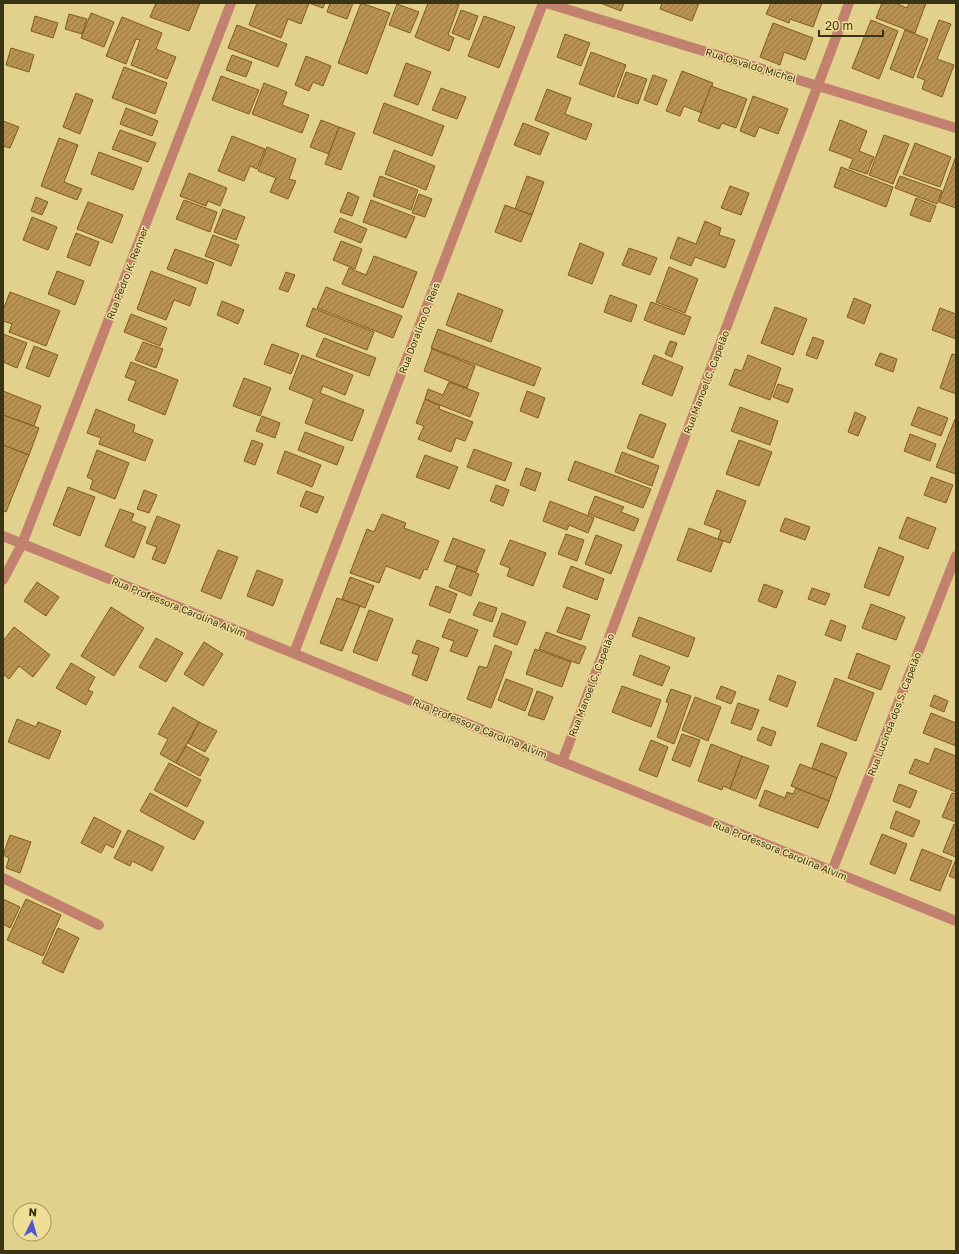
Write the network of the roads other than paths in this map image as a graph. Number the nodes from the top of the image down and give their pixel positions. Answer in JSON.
{"nodes":[{"id":1,"x":231,"y":3,"type":"edge"},
{"id":2,"x":545,"y":3,"type":"edge"},
{"id":3,"x":849,"y":3,"type":"edge"},
{"id":4,"x":818,"y":86,"type":"junction"},
{"id":5,"x":956,"y":128,"type":"edge"},
{"id":6,"x":3,"y":536,"type":"edge"},
{"id":7,"x":22,"y":544,"type":"junction"},
{"id":8,"x":956,"y":556,"type":"edge"},
{"id":9,"x":3,"y":580,"type":"edge"},
{"id":10,"x":294,"y":653,"type":"junction"},
{"id":11,"x":562,"y":762,"type":"junction"},
{"id":12,"x":832,"y":871,"type":"junction"},
{"id":13,"x":3,"y":878,"type":"edge"},
{"id":14,"x":956,"y":921,"type":"edge"},
{"id":15,"x":99,"y":925,"type":"dead end"}],
"edges":[{"from":1,"to":7,"type":"street","name":"Rua Pedro K. Renner"},
{"from":2,"to":4,"type":"street","name":"Rua Osvaldo Michel"},
{"from":2,"to":10,"type":"street","name":"Rua Doralino O. Reis"},
{"from":3,"to":4,"type":"street","name":"Rua Manoel C. Capelão"},
{"from":4,"to":5,"type":"street","name":"Rua Osvaldo Michel"},
{"from":4,"to":11,"type":"street","name":"Rua Manoel C. Capelão"},
{"from":6,"to":7,"type":"street","name":"Rua Professora Carolina Alvim"},
{"from":7,"to":9,"type":"street","name":"Rua Pedro K. Renner"},
{"from":7,"to":10,"type":"street","name":"Rua Professora Carolina Alvim"},
{"from":8,"to":12,"type":"street","name":"Rua Lucinda dos S. Capelão"},
{"from":10,"to":11,"type":"street","name":"Rua Professora Carolina Alvim"},
{"from":11,"to":12,"type":"street","name":"Rua Professora Carolina Alvim"},
{"from":12,"to":14,"type":"street","name":"Rua Professora Carolina Alvim"},
{"from":13,"to":15,"type":"street"}]}
